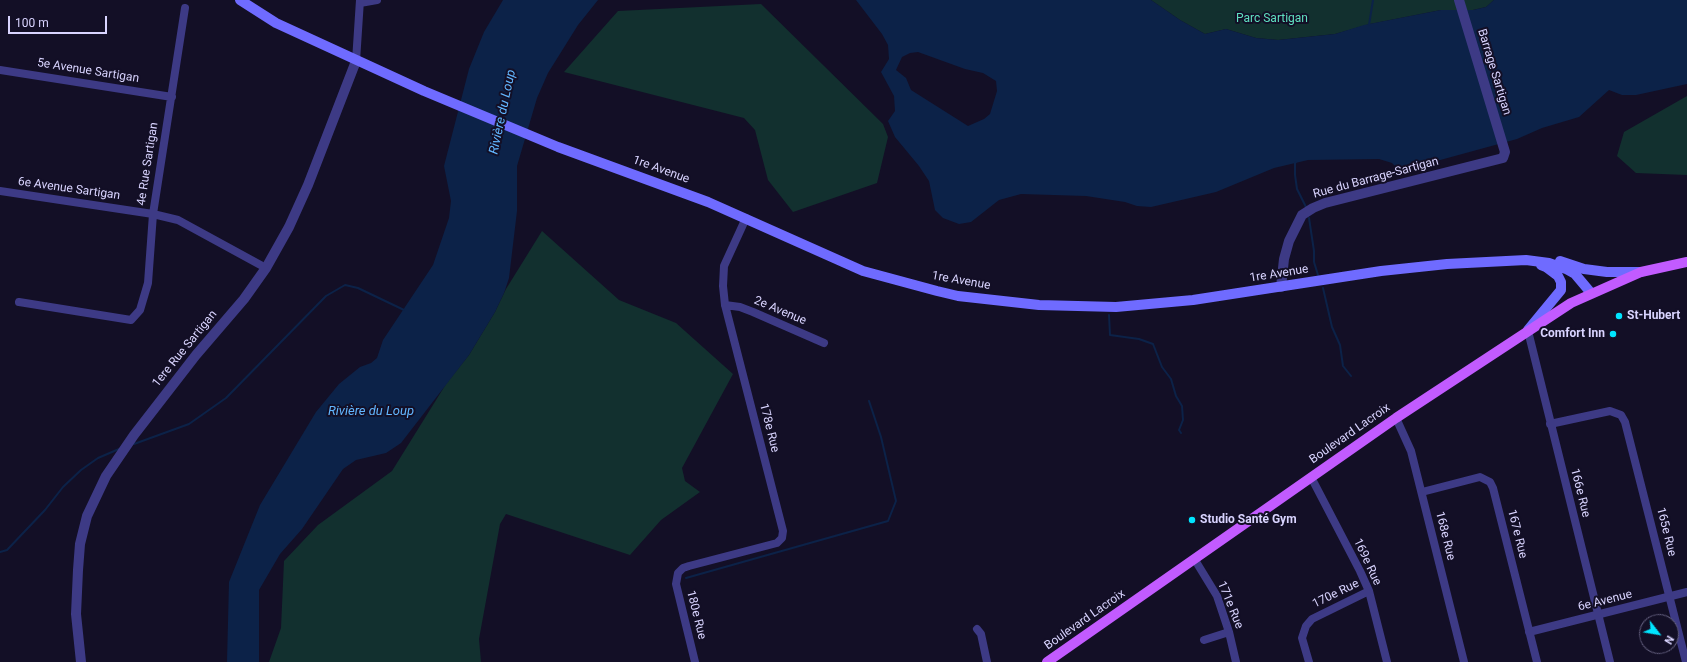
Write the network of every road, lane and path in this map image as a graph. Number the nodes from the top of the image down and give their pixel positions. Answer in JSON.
{"nodes":[{"id":1,"x":240,"y":0,"type":"edge"},
{"id":2,"x":377,"y":0,"type":"edge"},
{"id":3,"x":1459,"y":0,"type":"edge"},
{"id":4,"x":360,"y":2,"type":"edge"},
{"id":5,"x":184,"y":8,"type":"dead end"},
{"id":6,"x":356,"y":61,"type":"junction"},
{"id":7,"x":0,"y":70,"type":"edge"},
{"id":8,"x":172,"y":97,"type":"junction"},
{"id":9,"x":1505,"y":152,"type":"joint"},
{"id":10,"x":0,"y":191,"type":"edge"},
{"id":11,"x":153,"y":214,"type":"junction"},
{"id":12,"x":746,"y":218,"type":"junction"},
{"id":13,"x":1526,"y":260,"type":"junction"},
{"id":14,"x":1687,"y":262,"type":"edge"},
{"id":15,"x":266,"y":268,"type":"junction"},
{"id":16,"x":1641,"y":272,"type":"junction"},
{"id":17,"x":1281,"y":287,"type":"junction"},
{"id":18,"x":1591,"y":293,"type":"junction"},
{"id":19,"x":18,"y":302,"type":"dead end"},
{"id":20,"x":726,"y":306,"type":"junction"},
{"id":21,"x":1528,"y":331,"type":"junction"},
{"id":22,"x":824,"y":343,"type":"dead end"},
{"id":23,"x":1396,"y":418,"type":"junction"},
{"id":24,"x":1550,"y":424,"type":"junction"},
{"id":25,"x":1311,"y":478,"type":"junction"},
{"id":26,"x":1422,"y":492,"type":"junction"},
{"id":27,"x":1195,"y":560,"type":"junction"},
{"id":28,"x":678,"y":573,"type":"joint"},
{"id":29,"x":1369,"y":591,"type":"junction"},
{"id":30,"x":1687,"y":592,"type":"edge"},
{"id":31,"x":1670,"y":597,"type":"junction"},
{"id":32,"x":1599,"y":615,"type":"junction"},
{"id":33,"x":977,"y":630,"type":"dead end"},
{"id":34,"x":1229,"y":632,"type":"junction"},
{"id":35,"x":1529,"y":632,"type":"junction"},
{"id":36,"x":1204,"y":640,"type":"dead end"},
{"id":37,"x":81,"y":662,"type":"edge"},
{"id":38,"x":695,"y":662,"type":"edge"},
{"id":39,"x":987,"y":662,"type":"edge"},
{"id":40,"x":1047,"y":662,"type":"edge"},
{"id":41,"x":1236,"y":662,"type":"edge"},
{"id":42,"x":1309,"y":662,"type":"edge"},
{"id":43,"x":1387,"y":662,"type":"edge"},
{"id":44,"x":1464,"y":662,"type":"edge"},
{"id":45,"x":1537,"y":662,"type":"edge"},
{"id":46,"x":1610,"y":662,"type":"edge"},
{"id":47,"x":1686,"y":662,"type":"edge"}],
"edges":[{"from":1,"to":6,"type":"main road","name":"1re Avenue"},
{"from":2,"to":4,"type":"street"},
{"from":3,"to":9,"type":"street","name":"Barrage Sartigan"},
{"from":4,"to":6,"type":"street"},
{"from":5,"to":8,"type":"street","name":"4e Rue Sartigan"},
{"from":6,"to":12,"type":"main road","name":"1re Avenue"},
{"from":6,"to":15,"type":"street","name":"1ere Rue Sartigan"},
{"from":7,"to":8,"type":"street","name":"5e Avenue Sartigan"},
{"from":8,"to":11,"type":"street","name":"4e Rue Sartigan"},
{"from":9,"to":17,"type":"street","name":"Rue du Barrage-Sartigan"},
{"from":10,"to":11,"type":"street","name":"6e Avenue Sartigan"},
{"from":11,"to":15,"type":"street","name":"6e Avenue Sartigan"},
{"from":11,"to":19,"type":"street","name":"4e Rue Sartigan"},
{"from":12,"to":17,"type":"main road","name":"1re Avenue"},
{"from":12,"to":20,"type":"street","name":"178e Rue"},
{"from":13,"to":16,"type":"main road"},
{"from":13,"to":17,"type":"main road","name":"1re Avenue"},
{"from":13,"to":18,"type":"main road","name":"1re Avenue"},
{"from":13,"to":21,"type":"main road"},
{"from":14,"to":16,"type":"main road","name":"Boulevard Lacroix"},
{"from":15,"to":37,"type":"street","name":"1ere Rue Sartigan"},
{"from":16,"to":18,"type":"main road","name":"Boulevard Lacroix"},
{"from":18,"to":21,"type":"main road","name":"Boulevard Lacroix"},
{"from":20,"to":22,"type":"street","name":"2e Avenue"},
{"from":20,"to":28,"type":"street","name":"178e Rue"},
{"from":21,"to":23,"type":"main road","name":"Boulevard Lacroix"},
{"from":21,"to":24,"type":"street","name":"166e Rue"},
{"from":23,"to":25,"type":"main road","name":"Boulevard Lacroix"},
{"from":23,"to":26,"type":"street","name":"168e Rue"},
{"from":24,"to":31,"type":"street","name":"165e Rue"},
{"from":24,"to":32,"type":"street","name":"166e Rue"},
{"from":25,"to":27,"type":"main road","name":"Boulevard Lacroix"},
{"from":25,"to":29,"type":"street","name":"169e Rue"},
{"from":26,"to":35,"type":"street","name":"167e Rue"},
{"from":26,"to":44,"type":"street","name":"168e Rue"},
{"from":27,"to":34,"type":"street","name":"171e Rue"},
{"from":27,"to":40,"type":"main road","name":"Boulevard Lacroix"},
{"from":28,"to":38,"type":"street","name":"180e Rue"},
{"from":29,"to":42,"type":"street","name":"170e Rue"},
{"from":29,"to":43,"type":"street","name":"169e Rue"},
{"from":30,"to":31,"type":"street","name":"6e Avenue"},
{"from":31,"to":32,"type":"street","name":"6e Avenue"},
{"from":31,"to":47,"type":"street","name":"165e Rue"},
{"from":32,"to":35,"type":"street","name":"6e Avenue"},
{"from":32,"to":46,"type":"street","name":"166e Rue"},
{"from":33,"to":39,"type":"street"},
{"from":34,"to":36,"type":"street"},
{"from":34,"to":41,"type":"street","name":"171e Rue"},
{"from":35,"to":45,"type":"street","name":"167e Rue"}]}
